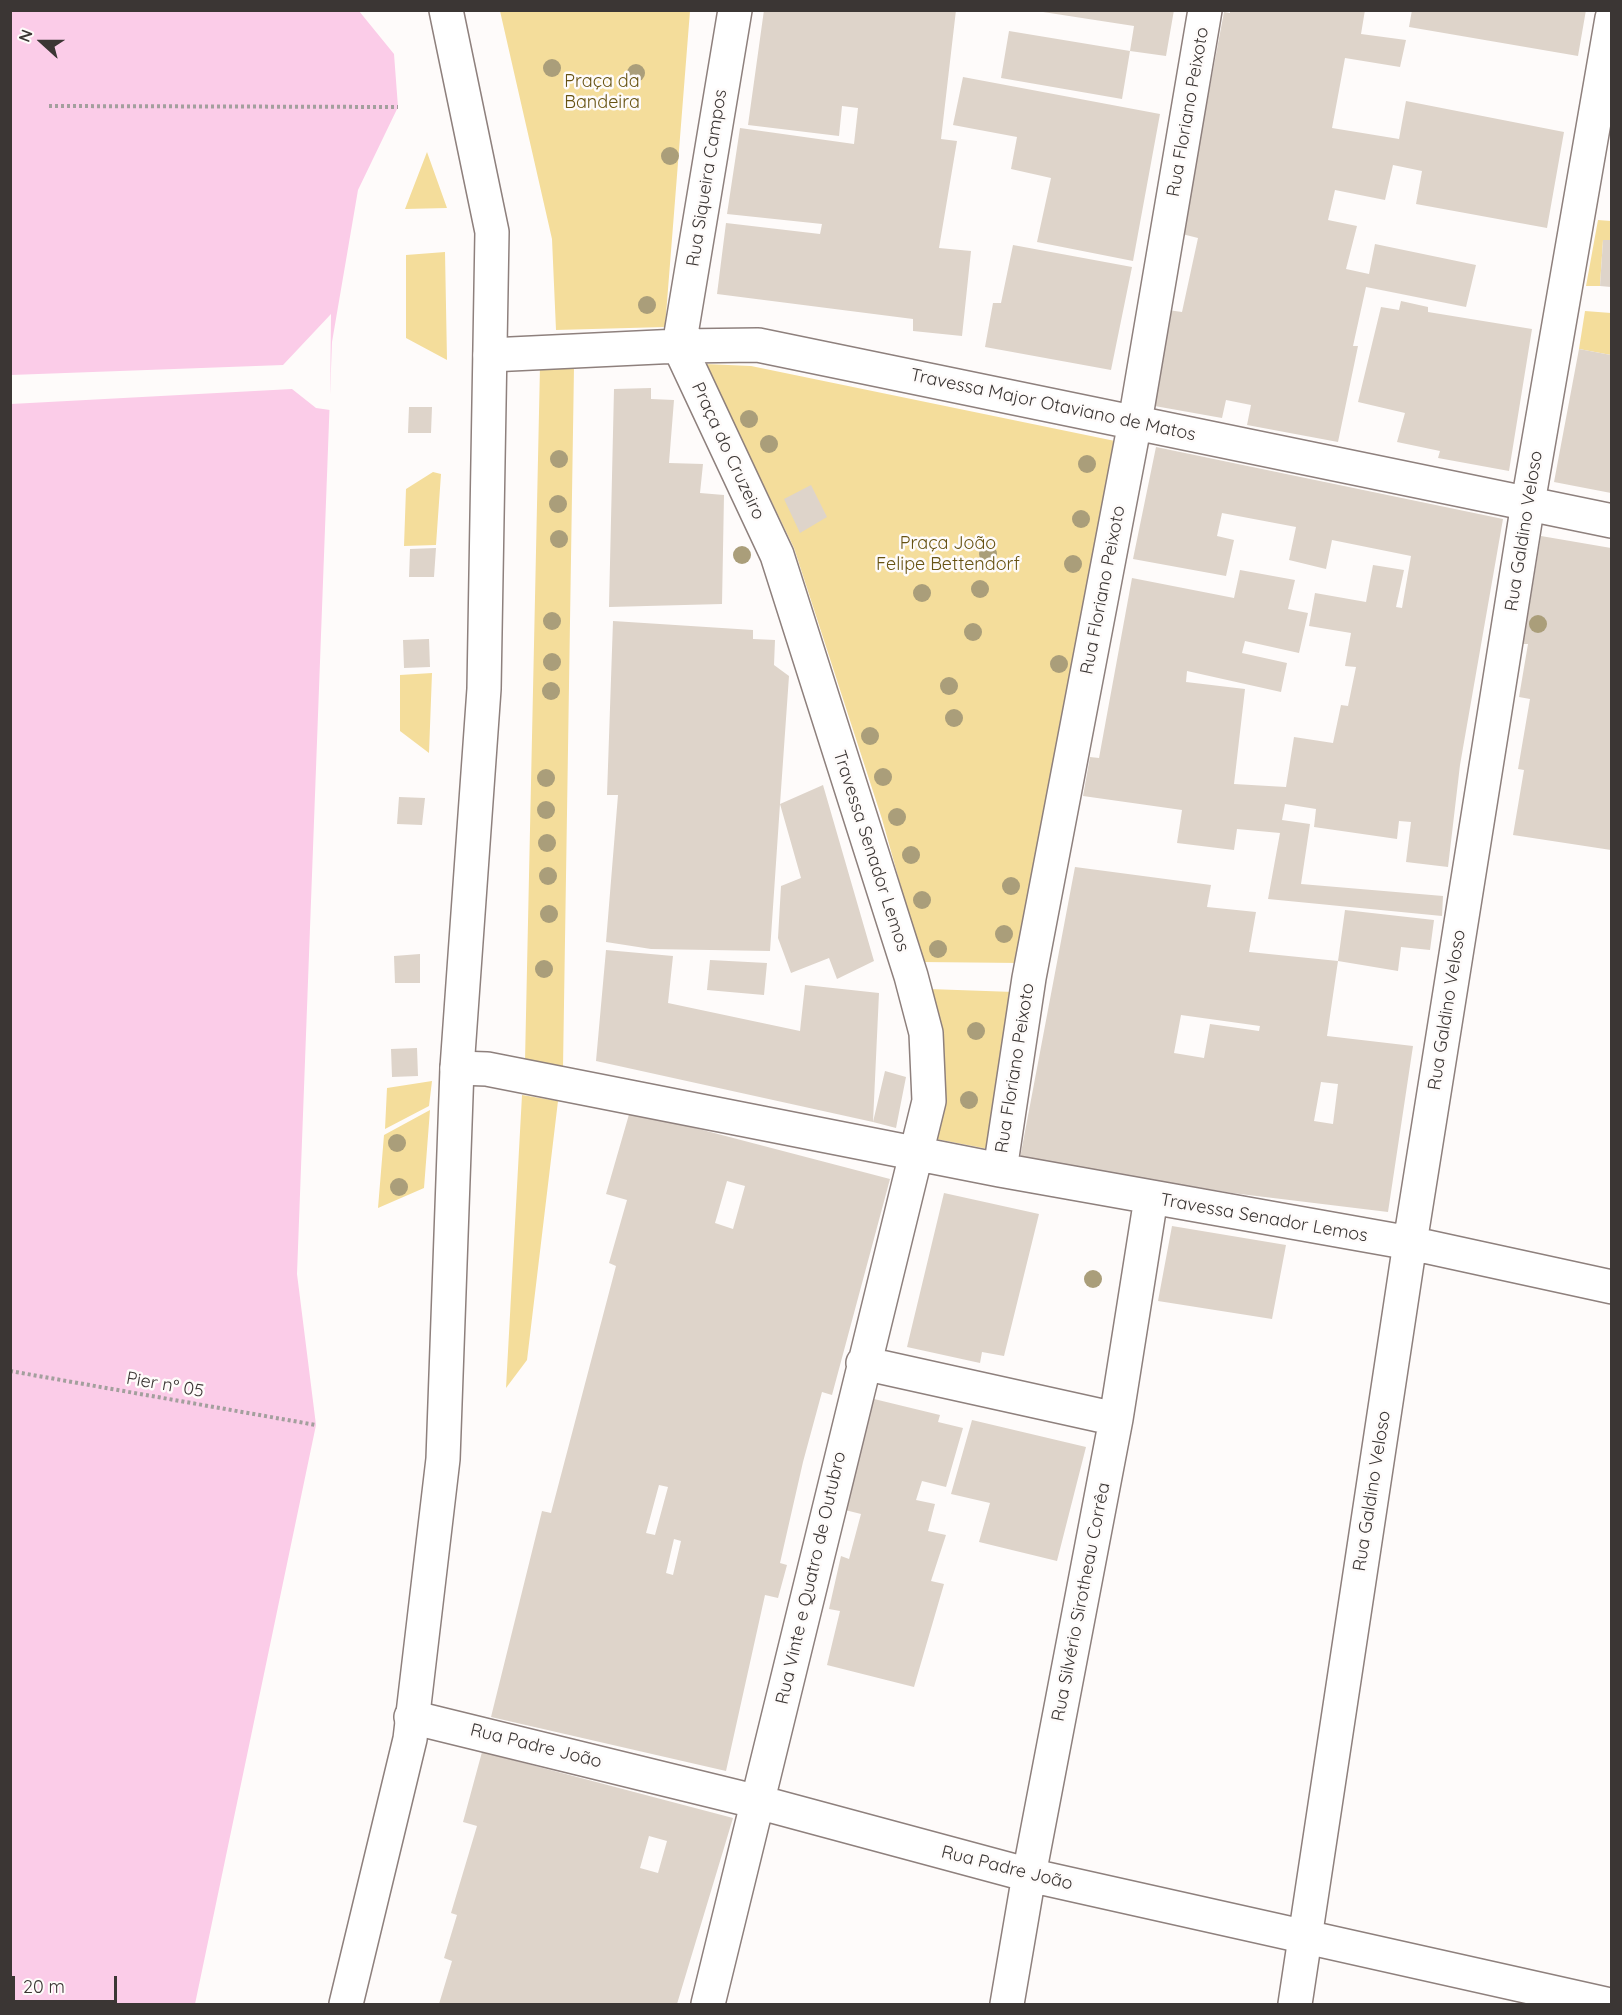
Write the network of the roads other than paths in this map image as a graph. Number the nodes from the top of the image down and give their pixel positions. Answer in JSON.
{"nodes":[{"id":1,"x":447,"y":10,"type":"edge"},
{"id":2,"x":735,"y":10,"type":"edge"},
{"id":3,"x":1205,"y":10,"type":"edge"},
{"id":4,"x":1611,"y":18,"type":"edge"},
{"id":5,"x":679,"y":346,"type":"junction"},
{"id":6,"x":490,"y":355,"type":"junction"},
{"id":7,"x":1135,"y":422,"type":"junction"},
{"id":8,"x":1528,"y":503,"type":"junction"},
{"id":9,"x":1611,"y":521,"type":"edge"},
{"id":10,"x":777,"y":555,"type":"joint"},
{"id":11,"x":457,"y":1068,"type":"junction"},
{"id":12,"x":916,"y":1152,"type":"junction"},
{"id":13,"x":1000,"y":1170,"type":"junction"},
{"id":14,"x":1150,"y":1198,"type":"junction"},
{"id":15,"x":1410,"y":1243,"type":"junction"},
{"id":16,"x":1611,"y":1287,"type":"edge"},
{"id":17,"x":863,"y":1363,"type":"junction"},
{"id":18,"x":1116,"y":1419,"type":"junction"},
{"id":19,"x":411,"y":1717,"type":"junction"},
{"id":20,"x":758,"y":1802,"type":"junction"},
{"id":21,"x":1029,"y":1875,"type":"junction"},
{"id":22,"x":1304,"y":1938,"type":"junction"},
{"id":23,"x":346,"y":2004,"type":"edge"},
{"id":24,"x":708,"y":2004,"type":"edge"},
{"id":25,"x":1007,"y":2004,"type":"edge"},
{"id":26,"x":1295,"y":2004,"type":"edge"},
{"id":27,"x":1606,"y":2004,"type":"edge"}],
"edges":[{"from":1,"to":6,"type":"street"},
{"from":2,"to":5,"type":"street","name":"Rua Siqueira Campos"},
{"from":3,"to":7,"type":"street","name":"Rua Floriano Peixoto"},
{"from":4,"to":8,"type":"street","name":"Rua Galdino Veloso"},
{"from":5,"to":6,"type":"street","name":"Travessa Major Otaviano de Matos"},
{"from":5,"to":7,"type":"street","name":"Travessa Major Otaviano de Matos"},
{"from":5,"to":10,"type":"street","name":"Praça do Cruzeiro"},
{"from":6,"to":11,"type":"street"},
{"from":7,"to":8,"type":"street","name":"Travessa Major Otaviano de Matos"},
{"from":7,"to":13,"type":"street","name":"Rua Floriano Peixoto"},
{"from":8,"to":9,"type":"street","name":"Travessa Major Otaviano de Matos"},
{"from":8,"to":15,"type":"street","name":"Rua Galdino Veloso"},
{"from":10,"to":12,"type":"street","name":"Travessa Senador Lemos"},
{"from":11,"to":12,"type":"street","name":"Travessa Senador Lemos"},
{"from":11,"to":19,"type":"street"},
{"from":12,"to":13,"type":"street","name":"Travessa Senador Lemos"},
{"from":12,"to":17,"type":"street","name":"Rua Vinte e Quatro de Outubro"},
{"from":13,"to":14,"type":"street","name":"Travessa Senador Lemos"},
{"from":14,"to":15,"type":"street","name":"Travessa Senador Lemos"},
{"from":14,"to":18,"type":"street","name":"Rua Silvério Sirotheau Corrêa"},
{"from":15,"to":16,"type":"street","name":"Travessa Senador Lemos"},
{"from":15,"to":22,"type":"street","name":"Rua Galdino Veloso"},
{"from":17,"to":18,"type":"street"},
{"from":17,"to":20,"type":"street","name":"Rua Vinte e Quatro de Outubro"},
{"from":18,"to":21,"type":"street","name":"Rua Silvério Sirotheau Corrêa"},
{"from":19,"to":20,"type":"street","name":"Rua Padre João"},
{"from":19,"to":23,"type":"street"},
{"from":20,"to":21,"type":"street","name":"Rua Padre João"},
{"from":20,"to":24,"type":"street","name":"Rua Vinte e Quatro de Outubro"},
{"from":21,"to":22,"type":"street","name":"Rua Padre João"},
{"from":21,"to":25,"type":"street","name":"Rua Silvério Sirotheau Corrêa"},
{"from":22,"to":26,"type":"street","name":"Rua Galdino Veloso"},
{"from":22,"to":27,"type":"street","name":"Rua Padre João"}]}
